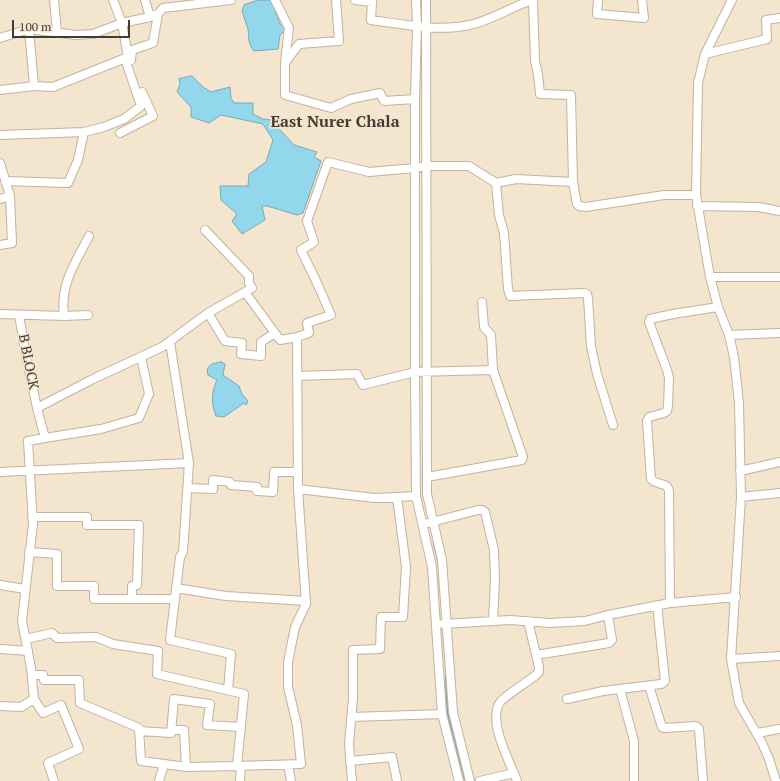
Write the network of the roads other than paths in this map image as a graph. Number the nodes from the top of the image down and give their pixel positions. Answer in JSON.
{"nodes":[{"id":1,"x":54,"y":0,"type":"edge"},
{"id":2,"x":113,"y":0,"type":"edge"},
{"id":3,"x":145,"y":0,"type":"edge"},
{"id":4,"x":230,"y":0,"type":"edge"},
{"id":5,"x":274,"y":0,"type":"edge"},
{"id":6,"x":336,"y":0,"type":"edge"},
{"id":7,"x":355,"y":0,"type":"edge"},
{"id":8,"x":416,"y":0,"type":"edge"},
{"id":9,"x":426,"y":0,"type":"edge"},
{"id":10,"x":532,"y":0,"type":"edge"},
{"id":11,"x":598,"y":0,"type":"edge"},
{"id":12,"x":642,"y":0,"type":"edge"},
{"id":13,"x":732,"y":0,"type":"edge"},
{"id":14,"x":158,"y":14,"type":"junction"},
{"id":15,"x":150,"y":17,"type":"junction"},
{"id":16,"x":780,"y":18,"type":"edge"},
{"id":17,"x":122,"y":23,"type":"junction"},
{"id":18,"x":417,"y":26,"type":"junction"},
{"id":19,"x":426,"y":27,"type":"junction"},
{"id":20,"x":29,"y":29,"type":"junction"},
{"id":21,"x":57,"y":32,"type":"junction"},
{"id":22,"x":0,"y":38,"type":"edge"},
{"id":23,"x":705,"y":54,"type":"junction"},
{"id":24,"x":128,"y":57,"type":"junction"},
{"id":25,"x":285,"y":63,"type":"junction"},
{"id":26,"x":34,"y":86,"type":"junction"},
{"id":27,"x":0,"y":90,"type":"edge"},
{"id":28,"x":415,"y":99,"type":"junction"},
{"id":29,"x":84,"y":132,"type":"junction"},
{"id":30,"x":120,"y":133,"type":"dead end"},
{"id":31,"x":0,"y":135,"type":"edge"},
{"id":32,"x":0,"y":163,"type":"edge"},
{"id":33,"x":427,"y":166,"type":"junction"},
{"id":34,"x":415,"y":168,"type":"junction"},
{"id":35,"x":5,"y":181,"type":"junction"},
{"id":36,"x":573,"y":182,"type":"junction"},
{"id":37,"x":496,"y":183,"type":"junction"},
{"id":38,"x":696,"y":195,"type":"junction"},
{"id":39,"x":10,"y":196,"type":"junction"},
{"id":40,"x":0,"y":199,"type":"edge"},
{"id":41,"x":697,"y":206,"type":"junction"},
{"id":42,"x":780,"y":211,"type":"edge"},
{"id":43,"x":205,"y":230,"type":"dead end"},
{"id":44,"x":89,"y":236,"type":"dead end"},
{"id":45,"x":0,"y":245,"type":"edge"},
{"id":46,"x":710,"y":277,"type":"junction"},
{"id":47,"x":780,"y":278,"type":"edge"},
{"id":48,"x":245,"y":292,"type":"junction"},
{"id":49,"x":482,"y":302,"type":"dead end"},
{"id":50,"x":718,"y":307,"type":"junction"},
{"id":51,"x":208,"y":313,"type":"junction"},
{"id":52,"x":0,"y":314,"type":"edge"},
{"id":53,"x":19,"y":315,"type":"junction"},
{"id":54,"x":88,"y":315,"type":"dead end"},
{"id":55,"x":64,"y":316,"type":"junction"},
{"id":56,"x":275,"y":333,"type":"junction"},
{"id":57,"x":780,"y":333,"type":"edge"},
{"id":58,"x":729,"y":335,"type":"junction"},
{"id":59,"x":297,"y":337,"type":"junction"},
{"id":60,"x":170,"y":342,"type":"junction"},
{"id":61,"x":142,"y":356,"type":"junction"},
{"id":62,"x":493,"y":370,"type":"junction"},
{"id":63,"x":415,"y":372,"type":"junction"},
{"id":64,"x":427,"y":372,"type":"junction"},
{"id":65,"x":297,"y":376,"type":"junction"},
{"id":66,"x":37,"y":408,"type":"junction"},
{"id":67,"x":613,"y":425,"type":"dead end"},
{"id":68,"x":45,"y":438,"type":"junction"},
{"id":69,"x":415,"y":442,"type":"junction"},
{"id":70,"x":427,"y":442,"type":"junction"},
{"id":71,"x":780,"y":462,"type":"edge"},
{"id":72,"x":189,"y":463,"type":"junction"},
{"id":73,"x":30,"y":470,"type":"junction"},
{"id":74,"x":740,"y":471,"type":"junction"},
{"id":75,"x":0,"y":472,"type":"edge"},
{"id":76,"x":298,"y":472,"type":"junction"},
{"id":77,"x":427,"y":477,"type":"junction"},
{"id":78,"x":188,"y":488,"type":"junction"},
{"id":79,"x":298,"y":489,"type":"junction"},
{"id":80,"x":780,"y":493,"type":"edge"},
{"id":81,"x":416,"y":496,"type":"junction"},
{"id":82,"x":397,"y":497,"type":"junction"},
{"id":83,"x":741,"y":497,"type":"junction"},
{"id":84,"x":32,"y":517,"type":"junction"},
{"id":85,"x":433,"y":522,"type":"junction"},
{"id":86,"x":422,"y":525,"type":"junction"},
{"id":87,"x":29,"y":552,"type":"junction"},
{"id":88,"x":0,"y":585,"type":"edge"},
{"id":89,"x":25,"y":588,"type":"junction"},
{"id":90,"x":176,"y":588,"type":"junction"},
{"id":91,"x":736,"y":597,"type":"junction"},
{"id":92,"x":132,"y":599,"type":"junction"},
{"id":93,"x":175,"y":599,"type":"junction"},
{"id":94,"x":306,"y":601,"type":"junction"},
{"id":95,"x":670,"y":603,"type":"junction"},
{"id":96,"x":657,"y":605,"type":"junction"},
{"id":97,"x":608,"y":615,"type":"junction"},
{"id":98,"x":493,"y":621,"type":"junction"},
{"id":99,"x":528,"y":621,"type":"junction"},
{"id":100,"x":436,"y":624,"type":"junction"},
{"id":101,"x":447,"y":624,"type":"junction"},
{"id":102,"x":26,"y":639,"type":"junction"},
{"id":103,"x":0,"y":649,"type":"edge"},
{"id":104,"x":28,"y":651,"type":"junction"},
{"id":105,"x":536,"y":655,"type":"junction"},
{"id":106,"x":780,"y":656,"type":"edge"},
{"id":107,"x":731,"y":659,"type":"junction"},
{"id":108,"x":32,"y":675,"type":"junction"},
{"id":109,"x":649,"y":686,"type":"junction"},
{"id":110,"x":620,"y":689,"type":"junction"},
{"id":111,"x":228,"y":690,"type":"junction"},
{"id":112,"x":34,"y":699,"type":"junction"},
{"id":113,"x":566,"y":699,"type":"dead end"},
{"id":114,"x":440,"y":704,"type":"junction"},
{"id":115,"x":452,"y":704,"type":"junction"},
{"id":116,"x":0,"y":706,"type":"edge"},
{"id":117,"x":442,"y":714,"type":"junction"},
{"id":118,"x":351,"y":717,"type":"junction"},
{"id":119,"x":241,"y":727,"type":"junction"},
{"id":120,"x":780,"y":729,"type":"edge"},
{"id":121,"x":172,"y":730,"type":"junction"},
{"id":122,"x":139,"y":731,"type":"junction"},
{"id":123,"x":757,"y":734,"type":"junction"},
{"id":124,"x":350,"y":761,"type":"junction"},
{"id":125,"x":164,"y":764,"type":"junction"},
{"id":126,"x":288,"y":765,"type":"junction"},
{"id":127,"x":239,"y":766,"type":"junction"},
{"id":128,"x":186,"y":767,"type":"junction"},
{"id":129,"x":514,"y":772,"type":"junction"},
{"id":130,"x":54,"y":781,"type":"edge"},
{"id":131,"x":159,"y":781,"type":"edge"},
{"id":132,"x":240,"y":781,"type":"edge"},
{"id":133,"x":291,"y":781,"type":"edge"},
{"id":134,"x":352,"y":781,"type":"edge"},
{"id":135,"x":397,"y":781,"type":"edge"},
{"id":136,"x":459,"y":781,"type":"edge"},
{"id":137,"x":470,"y":781,"type":"edge"},
{"id":138,"x":480,"y":781,"type":"edge"},
{"id":139,"x":517,"y":781,"type":"edge"},
{"id":140,"x":634,"y":781,"type":"edge"},
{"id":141,"x":703,"y":781,"type":"edge"},
{"id":142,"x":776,"y":781,"type":"edge"}],
"edges":[{"from":1,"to":21,"type":"street"},
{"from":2,"to":17,"type":"street"},
{"from":3,"to":15,"type":"street"},
{"from":4,"to":14,"type":"street"},
{"from":5,"to":25,"type":"street"},
{"from":6,"to":25,"type":"street"},
{"from":7,"to":18,"type":"street"},
{"from":8,"to":18,"type":"street"},
{"from":9,"to":19,"type":"street"},
{"from":10,"to":19,"type":"street"},
{"from":10,"to":36,"type":"street"},
{"from":11,"to":12,"type":"street"},
{"from":13,"to":23,"type":"street"},
{"from":14,"to":15,"type":"street"},
{"from":14,"to":30,"type":"street"},
{"from":15,"to":17,"type":"street"},
{"from":16,"to":23,"type":"street"},
{"from":17,"to":21,"type":"street"},
{"from":17,"to":24,"type":"street"},
{"from":18,"to":19,"type":"street"},
{"from":18,"to":28,"type":"street"},
{"from":19,"to":33,"type":"street"},
{"from":20,"to":21,"type":"street"},
{"from":20,"to":22,"type":"street"},
{"from":20,"to":26,"type":"street"},
{"from":23,"to":38,"type":"street"},
{"from":24,"to":26,"type":"street"},
{"from":24,"to":29,"type":"street"},
{"from":25,"to":28,"type":"street"},
{"from":26,"to":27,"type":"street"},
{"from":28,"to":34,"type":"street"},
{"from":29,"to":31,"type":"street"},
{"from":29,"to":35,"type":"street"},
{"from":32,"to":35,"type":"street"},
{"from":33,"to":34,"type":"street"},
{"from":33,"to":37,"type":"street"},
{"from":33,"to":64,"type":"street"},
{"from":34,"to":59,"type":"street"},
{"from":34,"to":63,"type":"street"},
{"from":35,"to":39,"type":"street"},
{"from":36,"to":37,"type":"street"},
{"from":36,"to":38,"type":"street"},
{"from":37,"to":67,"type":"street"},
{"from":38,"to":41,"type":"street"},
{"from":39,"to":40,"type":"street"},
{"from":39,"to":45,"type":"street"},
{"from":41,"to":42,"type":"street"},
{"from":41,"to":46,"type":"street"},
{"from":43,"to":48,"type":"street"},
{"from":44,"to":55,"type":"street"},
{"from":46,"to":47,"type":"street"},
{"from":46,"to":50,"type":"street"},
{"from":48,"to":51,"type":"street"},
{"from":48,"to":56,"type":"street"},
{"from":49,"to":62,"type":"street"},
{"from":50,"to":58,"type":"street"},
{"from":50,"to":95,"type":"street"},
{"from":51,"to":56,"type":"street"},
{"from":51,"to":60,"type":"street"},
{"from":52,"to":53,"type":"street"},
{"from":53,"to":55,"type":"street"},
{"from":53,"to":66,"type":"street","name":"B BLOCK"},
{"from":54,"to":55,"type":"street"},
{"from":56,"to":59,"type":"street"},
{"from":57,"to":58,"type":"street"},
{"from":58,"to":74,"type":"street"},
{"from":59,"to":65,"type":"street"},
{"from":60,"to":61,"type":"street"},
{"from":60,"to":72,"type":"street"},
{"from":61,"to":66,"type":"street"},
{"from":61,"to":68,"type":"street"},
{"from":62,"to":64,"type":"street"},
{"from":62,"to":77,"type":"street"},
{"from":63,"to":64,"type":"street"},
{"from":63,"to":65,"type":"street"},
{"from":63,"to":69,"type":"street"},
{"from":64,"to":70,"type":"street"},
{"from":65,"to":76,"type":"street"},
{"from":66,"to":68,"type":"street","name":"B BLOCK"},
{"from":68,"to":73,"type":"street"},
{"from":69,"to":70,"type":"street"},
{"from":69,"to":81,"type":"street"},
{"from":70,"to":77,"type":"street"},
{"from":71,"to":74,"type":"street"},
{"from":72,"to":73,"type":"street"},
{"from":72,"to":78,"type":"street"},
{"from":73,"to":75,"type":"street"},
{"from":73,"to":84,"type":"street"},
{"from":74,"to":83,"type":"street"},
{"from":76,"to":78,"type":"street"},
{"from":76,"to":79,"type":"street"},
{"from":77,"to":85,"type":"street"},
{"from":78,"to":90,"type":"street"},
{"from":79,"to":82,"type":"street"},
{"from":79,"to":94,"type":"street"},
{"from":80,"to":83,"type":"street"},
{"from":81,"to":82,"type":"street"},
{"from":81,"to":86,"type":"street"},
{"from":82,"to":118,"type":"street"},
{"from":83,"to":91,"type":"street"},
{"from":84,"to":87,"type":"street"},
{"from":84,"to":92,"type":"street"},
{"from":85,"to":86,"type":"street"},
{"from":85,"to":98,"type":"street"},
{"from":85,"to":101,"type":"street"},
{"from":86,"to":100,"type":"street"},
{"from":87,"to":89,"type":"street"},
{"from":87,"to":92,"type":"street"},
{"from":88,"to":89,"type":"street"},
{"from":89,"to":102,"type":"street"},
{"from":90,"to":93,"type":"street"},
{"from":90,"to":94,"type":"street"},
{"from":91,"to":95,"type":"street"},
{"from":91,"to":107,"type":"street"},
{"from":92,"to":93,"type":"street"},
{"from":93,"to":111,"type":"street"},
{"from":94,"to":126,"type":"street"},
{"from":95,"to":96,"type":"street"},
{"from":96,"to":97,"type":"street"},
{"from":96,"to":109,"type":"street"},
{"from":97,"to":99,"type":"street"},
{"from":97,"to":105,"type":"street"},
{"from":98,"to":99,"type":"street"},
{"from":98,"to":101,"type":"street"},
{"from":99,"to":105,"type":"street"},
{"from":100,"to":101,"type":"street"},
{"from":100,"to":114,"type":"street"},
{"from":101,"to":115,"type":"street"},
{"from":102,"to":104,"type":"street"},
{"from":102,"to":111,"type":"street"},
{"from":103,"to":104,"type":"street"},
{"from":104,"to":108,"type":"street"},
{"from":105,"to":129,"type":"street"},
{"from":106,"to":107,"type":"street"},
{"from":107,"to":123,"type":"street"},
{"from":108,"to":112,"type":"street"},
{"from":108,"to":122,"type":"street"},
{"from":109,"to":110,"type":"street"},
{"from":109,"to":141,"type":"street"},
{"from":110,"to":113,"type":"street"},
{"from":110,"to":140,"type":"street"},
{"from":111,"to":119,"type":"street"},
{"from":112,"to":116,"type":"street"},
{"from":112,"to":130,"type":"street"},
{"from":114,"to":115,"type":"street"},
{"from":114,"to":117,"type":"street"},
{"from":115,"to":137,"type":"street"},
{"from":117,"to":118,"type":"street"},
{"from":117,"to":136,"type":"street"},
{"from":118,"to":124,"type":"street"},
{"from":119,"to":121,"type":"street"},
{"from":119,"to":127,"type":"street"},
{"from":120,"to":123,"type":"street"},
{"from":121,"to":122,"type":"street"},
{"from":121,"to":128,"type":"street"},
{"from":122,"to":125,"type":"street"},
{"from":123,"to":142,"type":"street"},
{"from":124,"to":134,"type":"street"},
{"from":124,"to":135,"type":"street"},
{"from":125,"to":128,"type":"street"},
{"from":125,"to":131,"type":"street"},
{"from":126,"to":127,"type":"street"},
{"from":126,"to":133,"type":"street"},
{"from":127,"to":128,"type":"street"},
{"from":127,"to":132,"type":"street"},
{"from":129,"to":138,"type":"street"},
{"from":129,"to":139,"type":"street"}]}
